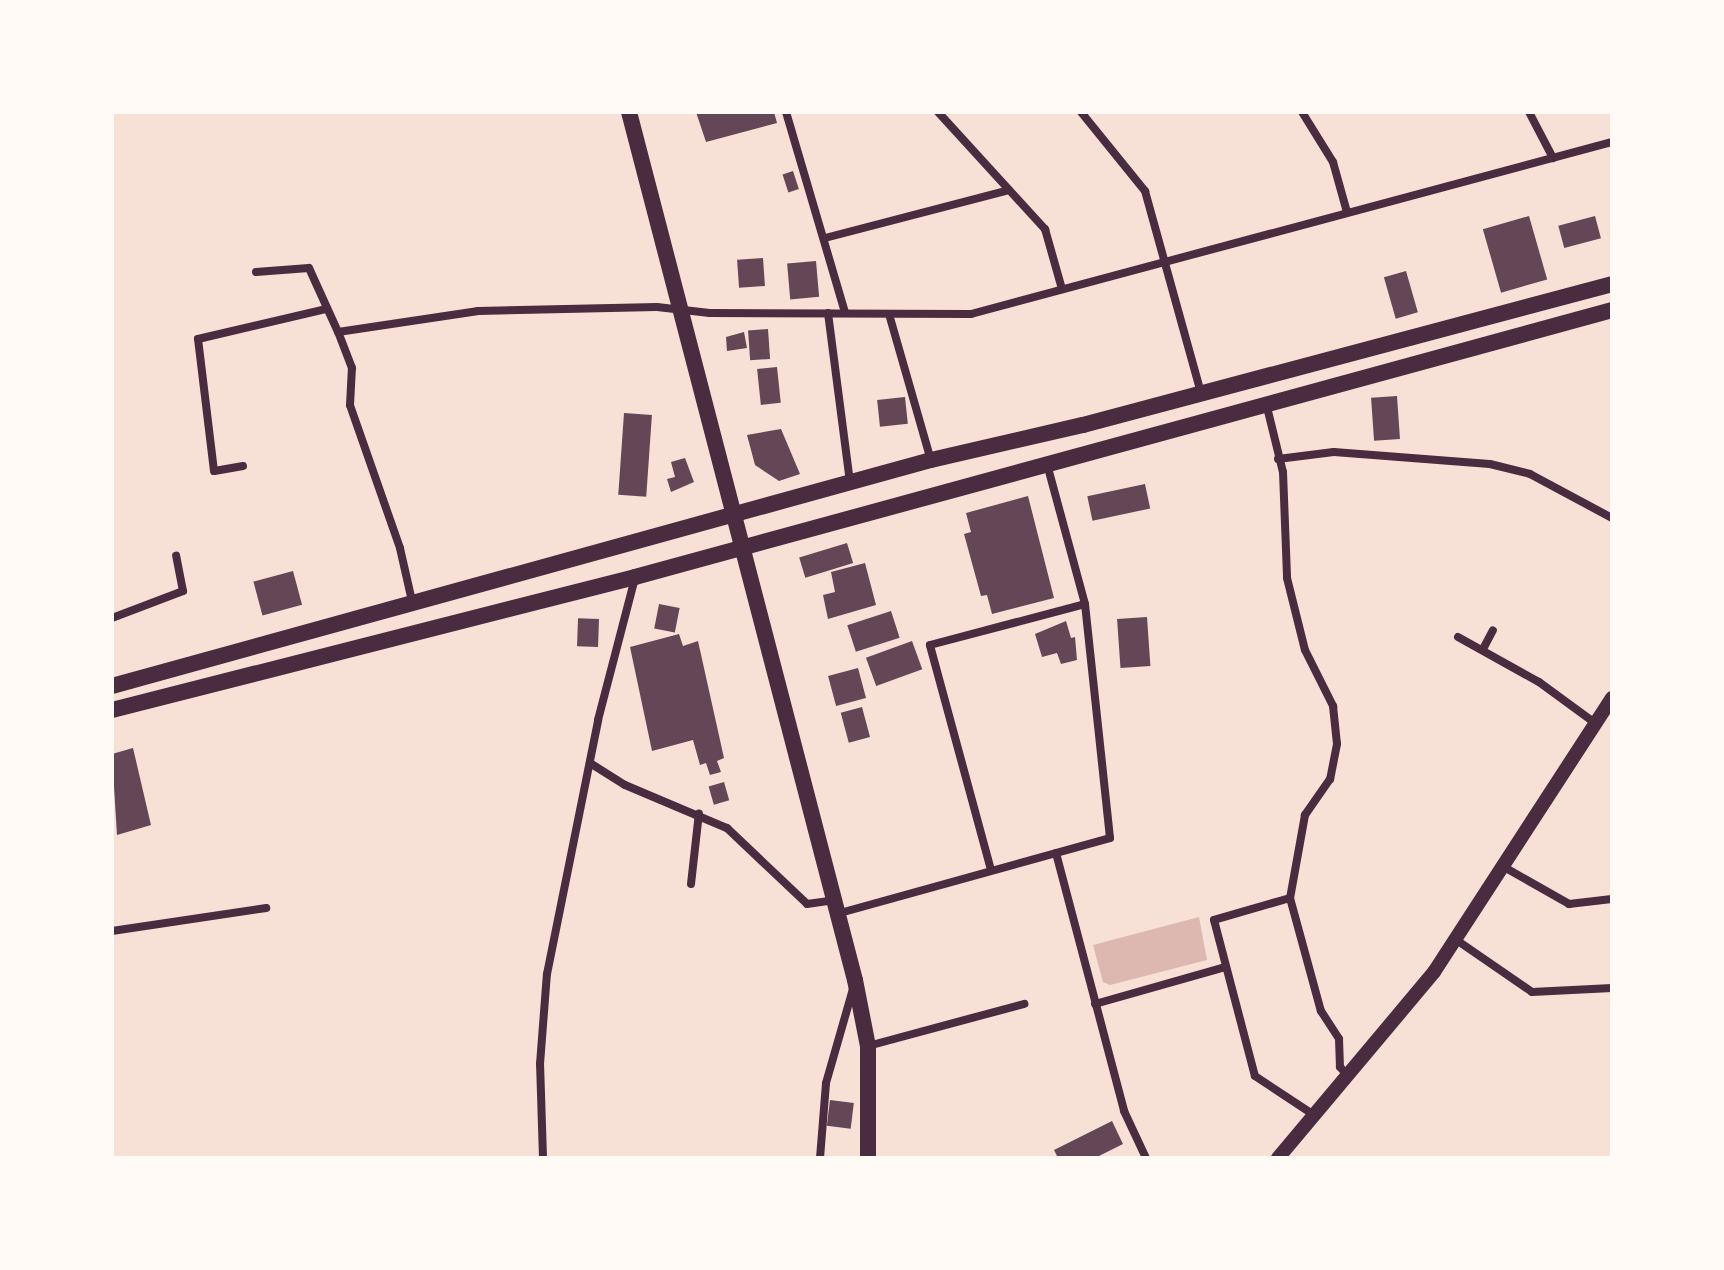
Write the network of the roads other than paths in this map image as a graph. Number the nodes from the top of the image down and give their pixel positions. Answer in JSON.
{"nodes":[{"id":1,"x":629,"y":112,"type":"edge"},
{"id":2,"x":786,"y":112,"type":"edge"},
{"id":3,"x":1095,"y":112,"type":"edge"},
{"id":4,"x":1302,"y":112,"type":"edge"},
{"id":5,"x":1529,"y":112,"type":"edge"},
{"id":6,"x":940,"y":113,"type":"edge"},
{"id":7,"x":1083,"y":114,"type":"edge"},
{"id":8,"x":1612,"y":142,"type":"edge"},
{"id":9,"x":1553,"y":158,"type":"junction"},
{"id":10,"x":1009,"y":190,"type":"junction"},
{"id":11,"x":1347,"y":212,"type":"junction"},
{"id":12,"x":825,"y":238,"type":"junction"},
{"id":13,"x":1166,"y":262,"type":"junction"},
{"id":14,"x":256,"y":272,"type":"dead end"},
{"id":15,"x":1612,"y":284,"type":"edge"},
{"id":16,"x":1062,"y":289,"type":"junction"},
{"id":17,"x":326,"y":309,"type":"junction"},
{"id":18,"x":682,"y":310,"type":"junction"},
{"id":19,"x":1612,"y":310,"type":"edge"},
{"id":20,"x":828,"y":313,"type":"junction"},
{"id":21,"x":845,"y":313,"type":"junction"},
{"id":22,"x":889,"y":314,"type":"junction"},
{"id":23,"x":338,"y":332,"type":"junction"},
{"id":24,"x":1201,"y":394,"type":"junction"},
{"id":25,"x":1266,"y":402,"type":"junction"},
{"id":26,"x":1278,"y":459,"type":"junction"},
{"id":27,"x":931,"y":460,"type":"junction"},
{"id":28,"x":1047,"y":463,"type":"junction"},
{"id":29,"x":243,"y":466,"type":"dead end"},
{"id":30,"x":850,"y":482,"type":"junction"},
{"id":31,"x":735,"y":515,"type":"junction"},
{"id":32,"x":1612,"y":518,"type":"edge"},
{"id":33,"x":744,"y":547,"type":"junction"},
{"id":34,"x":176,"y":556,"type":"dead end"},
{"id":35,"x":635,"y":577,"type":"junction"},
{"id":36,"x":412,"y":601,"type":"junction"},
{"id":37,"x":1085,"y":604,"type":"junction"},
{"id":38,"x":112,"y":618,"type":"edge"},
{"id":39,"x":1493,"y":630,"type":"dead end"},
{"id":40,"x":1458,"y":637,"type":"dead end"},
{"id":41,"x":1483,"y":649,"type":"junction"},
{"id":42,"x":112,"y":686,"type":"edge"},
{"id":43,"x":1612,"y":698,"type":"edge"},
{"id":44,"x":112,"y":710,"type":"edge"},
{"id":45,"x":1595,"y":723,"type":"junction"},
{"id":46,"x":590,"y":763,"type":"junction"},
{"id":47,"x":699,"y":813,"type":"junction"},
{"id":48,"x":1056,"y":853,"type":"junction"},
{"id":49,"x":1504,"y":867,"type":"junction"},
{"id":50,"x":991,"y":870,"type":"junction"},
{"id":51,"x":691,"y":884,"type":"dead end"},
{"id":52,"x":1290,"y":898,"type":"junction"},
{"id":53,"x":1612,"y":899,"type":"edge"},
{"id":54,"x":838,"y":906,"type":"junction"},
{"id":55,"x":266,"y":908,"type":"dead end"},
{"id":56,"x":112,"y":931,"type":"edge"},
{"id":57,"x":1455,"y":939,"type":"junction"},
{"id":58,"x":1226,"y":967,"type":"junction"},
{"id":59,"x":855,"y":980,"type":"junction"},
{"id":60,"x":1612,"y":988,"type":"edge"},
{"id":61,"x":1024,"y":1004,"type":"dead end"},
{"id":62,"x":1095,"y":1004,"type":"junction"},
{"id":63,"x":868,"y":1046,"type":"junction"},
{"id":64,"x":1348,"y":1076,"type":"junction"},
{"id":65,"x":1314,"y":1115,"type":"junction"},
{"id":66,"x":543,"y":1158,"type":"edge"},
{"id":67,"x":820,"y":1158,"type":"edge"},
{"id":68,"x":868,"y":1158,"type":"edge"},
{"id":69,"x":1146,"y":1158,"type":"edge"},
{"id":70,"x":1278,"y":1158,"type":"edge"}],
"edges":[{"from":1,"to":18,"type":"main road"},
{"from":2,"to":12,"type":"street"},
{"from":3,"to":7,"type":"street"},
{"from":4,"to":11,"type":"street"},
{"from":5,"to":9,"type":"street"},
{"from":6,"to":10,"type":"street"},
{"from":7,"to":13,"type":"street"},
{"from":8,"to":9,"type":"street"},
{"from":9,"to":11,"type":"street"},
{"from":10,"to":12,"type":"street"},
{"from":10,"to":16,"type":"street"},
{"from":11,"to":13,"type":"street"},
{"from":12,"to":21,"type":"street"},
{"from":13,"to":16,"type":"street"},
{"from":13,"to":24,"type":"street"},
{"from":14,"to":17,"type":"street"},
{"from":15,"to":24,"type":"main road"},
{"from":16,"to":22,"type":"street"},
{"from":17,"to":23,"type":"street"},
{"from":17,"to":29,"type":"street"},
{"from":18,"to":20,"type":"street"},
{"from":18,"to":23,"type":"street"},
{"from":18,"to":31,"type":"main road"},
{"from":19,"to":25,"type":"main road"},
{"from":20,"to":21,"type":"street"},
{"from":20,"to":30,"type":"street"},
{"from":21,"to":22,"type":"street"},
{"from":22,"to":27,"type":"street"},
{"from":23,"to":36,"type":"street"},
{"from":24,"to":27,"type":"main road"},
{"from":25,"to":26,"type":"street"},
{"from":25,"to":28,"type":"main road"},
{"from":26,"to":32,"type":"street"},
{"from":26,"to":52,"type":"street"},
{"from":27,"to":30,"type":"main road"},
{"from":28,"to":33,"type":"main road"},
{"from":28,"to":37,"type":"street"},
{"from":30,"to":31,"type":"main road"},
{"from":31,"to":33,"type":"main road"},
{"from":31,"to":36,"type":"main road"},
{"from":33,"to":35,"type":"main road"},
{"from":33,"to":54,"type":"main road"},
{"from":34,"to":38,"type":"street"},
{"from":35,"to":44,"type":"main road"},
{"from":35,"to":46,"type":"street"},
{"from":36,"to":42,"type":"main road"},
{"from":37,"to":48,"type":"street"},
{"from":37,"to":50,"type":"street"},
{"from":39,"to":41,"type":"street"},
{"from":40,"to":41,"type":"street"},
{"from":41,"to":45,"type":"street"},
{"from":43,"to":45,"type":"street"},
{"from":45,"to":49,"type":"street"},
{"from":46,"to":47,"type":"street"},
{"from":46,"to":66,"type":"street"},
{"from":47,"to":51,"type":"street"},
{"from":47,"to":54,"type":"street"},
{"from":48,"to":50,"type":"street"},
{"from":48,"to":62,"type":"street"},
{"from":49,"to":53,"type":"street"},
{"from":49,"to":57,"type":"street"},
{"from":50,"to":54,"type":"street"},
{"from":52,"to":58,"type":"street"},
{"from":52,"to":64,"type":"street"},
{"from":54,"to":59,"type":"main road"},
{"from":55,"to":56,"type":"street"},
{"from":57,"to":60,"type":"street"},
{"from":57,"to":64,"type":"street"},
{"from":58,"to":62,"type":"street"},
{"from":58,"to":65,"type":"street"},
{"from":59,"to":63,"type":"main road"},
{"from":59,"to":67,"type":"street"},
{"from":61,"to":63,"type":"street"},
{"from":62,"to":69,"type":"street"},
{"from":63,"to":68,"type":"main road"},
{"from":64,"to":65,"type":"street"},
{"from":65,"to":70,"type":"street"}]}
